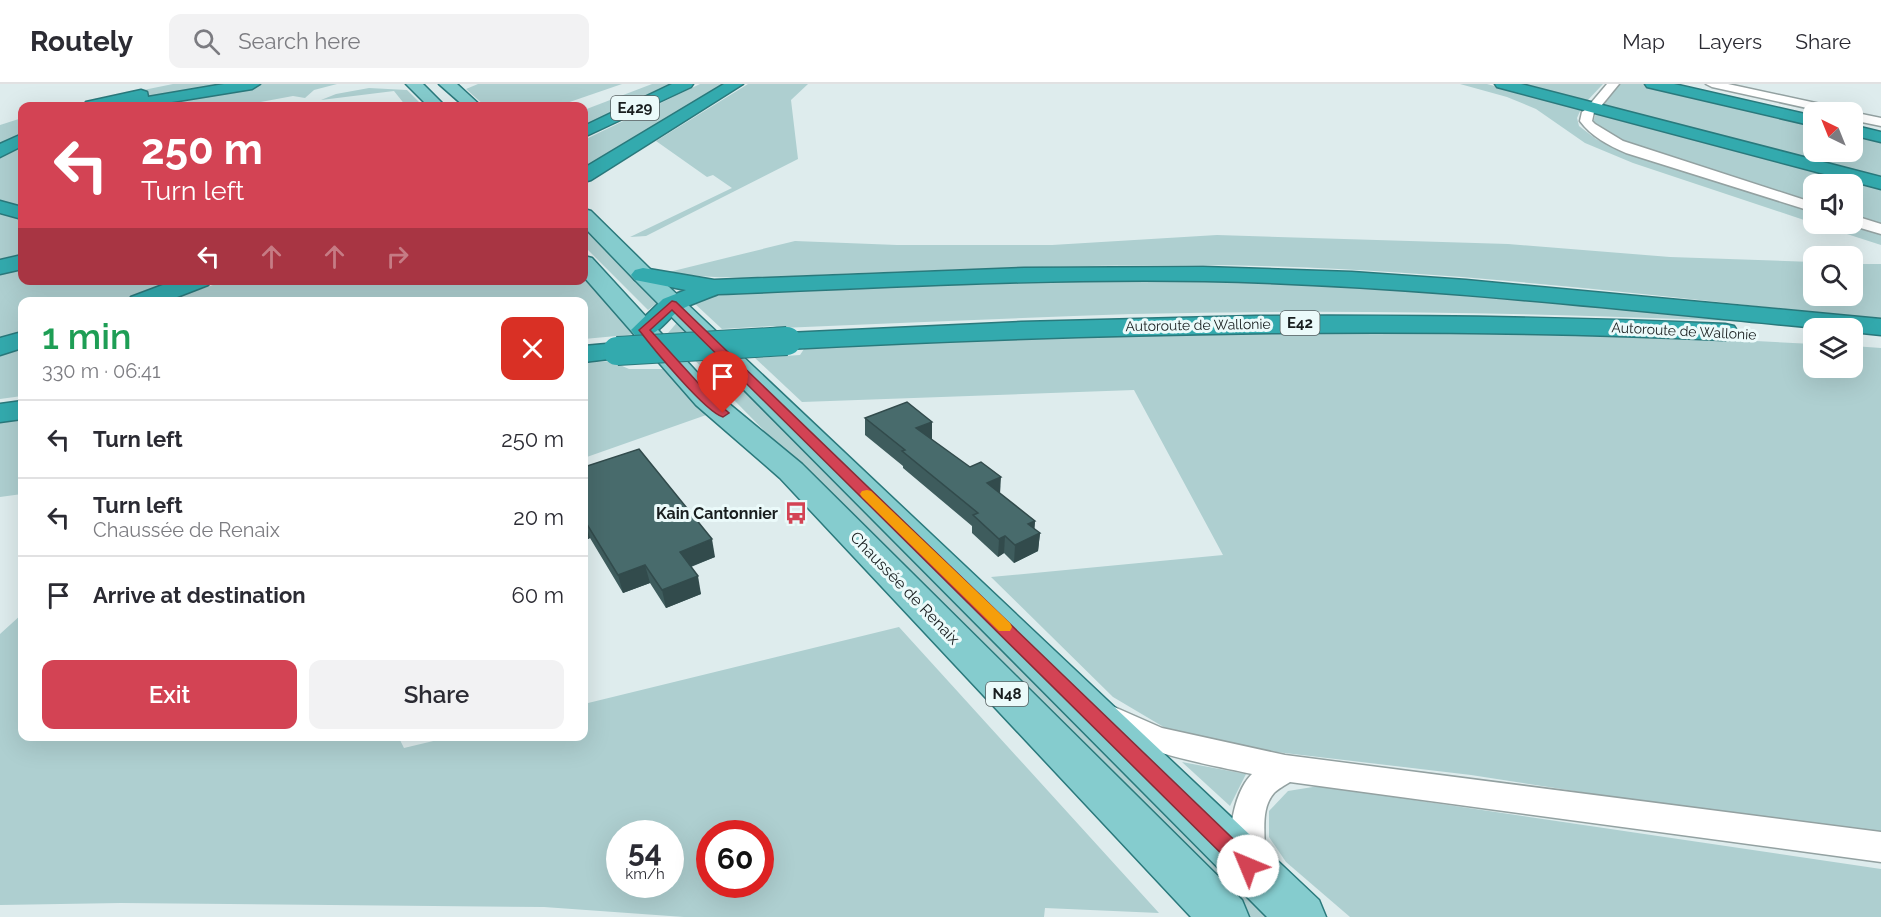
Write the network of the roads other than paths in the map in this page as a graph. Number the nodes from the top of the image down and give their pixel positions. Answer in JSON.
{"nodes":[{"id":1,"x":208,"y":84,"type":"edge"},
{"id":2,"x":252,"y":84,"type":"edge"},
{"id":3,"x":414,"y":84,"type":"edge"},
{"id":4,"x":447,"y":84,"type":"edge"},
{"id":5,"x":686,"y":84,"type":"edge"},
{"id":6,"x":735,"y":84,"type":"edge"},
{"id":7,"x":1503,"y":84,"type":"edge"},
{"id":8,"x":1613,"y":84,"type":"edge"},
{"id":9,"x":1653,"y":84,"type":"edge"},
{"id":10,"x":1712,"y":84,"type":"edge"},
{"id":11,"x":1779,"y":84,"type":"edge"},
{"id":12,"x":110,"y":102,"type":"edge"},
{"id":13,"x":145,"y":102,"type":"edge"},
{"id":14,"x":432,"y":102,"type":"edge"},
{"id":15,"x":468,"y":102,"type":"edge"},
{"id":16,"x":1803,"y":103,"type":"edge"},
{"id":17,"x":1803,"y":105,"type":"edge"},
{"id":18,"x":1803,"y":118,"type":"edge"},
{"id":19,"x":1863,"y":118,"type":"edge"},
{"id":20,"x":1881,"y":122,"type":"edge"},
{"id":21,"x":18,"y":129,"type":"edge"},
{"id":22,"x":588,"y":130,"type":"edge"},
{"id":23,"x":1863,"y":133,"type":"edge"},
{"id":24,"x":0,"y":136,"type":"edge"},
{"id":25,"x":1881,"y":137,"type":"edge"},
{"id":26,"x":18,"y":141,"type":"edge"},
{"id":27,"x":0,"y":151,"type":"edge"},
{"id":28,"x":588,"y":170,"type":"edge"},
{"id":29,"x":1881,"y":183,"type":"edge"},
{"id":30,"x":1803,"y":205,"type":"edge"},
{"id":31,"x":0,"y":207,"type":"edge"},
{"id":32,"x":18,"y":212,"type":"edge"},
{"id":33,"x":588,"y":218,"type":"edge"},
{"id":34,"x":1863,"y":223,"type":"edge"},
{"id":35,"x":1881,"y":229,"type":"edge"},
{"id":36,"x":18,"y":263,"type":"edge"},
{"id":37,"x":0,"y":267,"type":"edge"},
{"id":38,"x":588,"y":267,"type":"edge"},
{"id":39,"x":643,"y":275,"type":"junction"},
{"id":40,"x":186,"y":285,"type":"edge"},
{"id":41,"x":714,"y":287,"type":"junction"},
{"id":42,"x":154,"y":297,"type":"edge"},
{"id":43,"x":672,"y":304,"type":"junction"},
{"id":44,"x":1881,"y":327,"type":"edge"},
{"id":45,"x":644,"y":330,"type":"junction"},
{"id":46,"x":1803,"y":336,"type":"edge"},
{"id":47,"x":1863,"y":340,"type":"edge"},
{"id":48,"x":18,"y":341,"type":"edge"},
{"id":49,"x":1881,"y":341,"type":"edge"},
{"id":50,"x":0,"y":347,"type":"edge"},
{"id":51,"x":588,"y":354,"type":"edge"},
{"id":52,"x":18,"y":411,"type":"edge"},
{"id":53,"x":0,"y":413,"type":"edge"},
{"id":54,"x":1086,"y":706,"type":"junction"},
{"id":55,"x":1285,"y":768,"type":"junction"},
{"id":56,"x":1881,"y":847,"type":"edge"},
{"id":57,"x":1248,"y":866,"type":"junction"},
{"id":58,"x":1224,"y":917,"type":"edge"},
{"id":59,"x":1301,"y":917,"type":"edge"}],
"edges":[{"from":1,"to":12,"type":"highway"},
{"from":2,"to":13,"type":"highway"},
{"from":3,"to":14,"type":"main road"},
{"from":4,"to":15,"type":"main road"},
{"from":5,"to":22,"type":"highway","number":"E429"},
{"from":6,"to":28,"type":"highway"},
{"from":7,"to":29,"type":"highway"},
{"from":8,"to":30,"type":"street"},
{"from":9,"to":18,"type":"highway"},
{"from":10,"to":17,"type":"street"},
{"from":11,"to":16,"type":"street"},
{"from":19,"to":20,"type":"street"},
{"from":21,"to":24,"type":"highway"},
{"from":23,"to":25,"type":"highway"},
{"from":26,"to":27,"type":"highway"},
{"from":31,"to":32,"type":"highway"},
{"from":33,"to":39,"type":"main road","number":"N48"},
{"from":34,"to":35,"type":"street"},
{"from":36,"to":37,"type":"highway"},
{"from":38,"to":45,"type":"main road","name":"Chaussée de Renaix","number":"N48"},
{"from":39,"to":41,"type":"highway"},
{"from":39,"to":43,"type":"main road","number":"N48"},
{"from":40,"to":42,"type":"highway"},
{"from":41,"to":43,"type":"highway"},
{"from":41,"to":44,"type":"highway"},
{"from":43,"to":45,"type":"highway"},
{"from":43,"to":54,"type":"main road","number":"N48"},
{"from":45,"to":58,"type":"main road","name":"Chaussée de Renaix","number":"N48"},
{"from":46,"to":51,"type":"highway","name":"Autoroute de Wallonie","number":"E42","bridge":true},
{"from":47,"to":49,"type":"highway"},
{"from":48,"to":50,"type":"highway"},
{"from":52,"to":53,"type":"highway"},
{"from":54,"to":55,"type":"street"},
{"from":54,"to":57,"type":"main road","number":"N48"},
{"from":55,"to":56,"type":"street"},
{"from":55,"to":57,"type":"street"},
{"from":57,"to":59,"type":"main road","number":"N48"}]}
